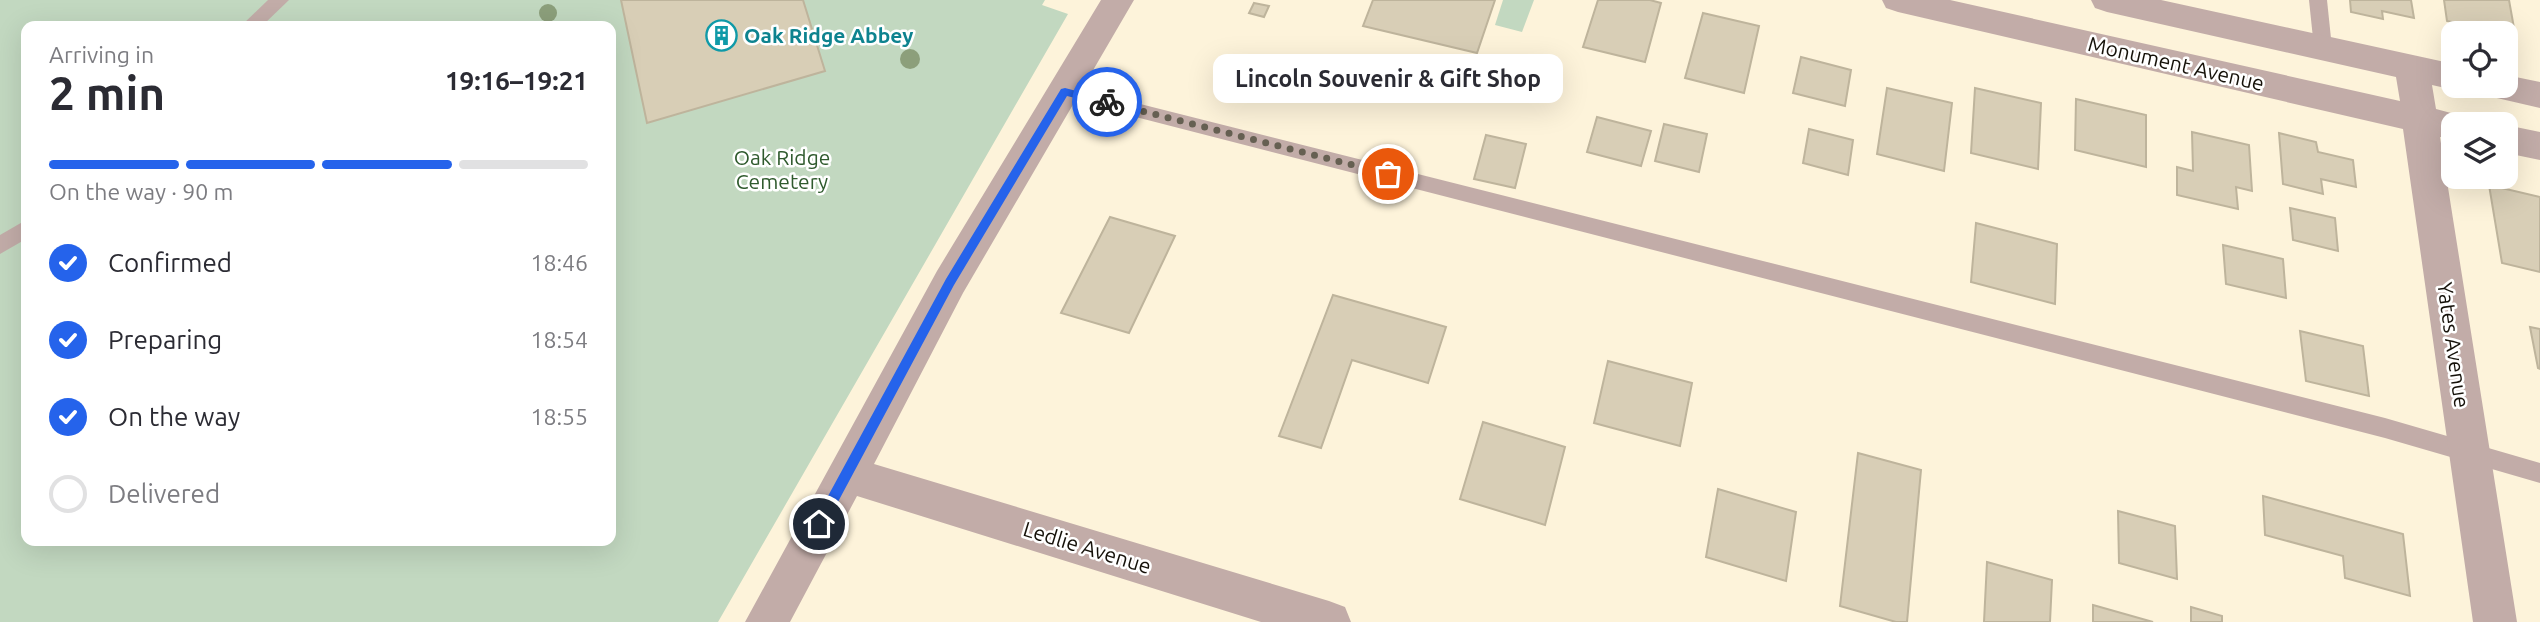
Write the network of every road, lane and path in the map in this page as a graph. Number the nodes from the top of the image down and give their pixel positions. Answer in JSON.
{"nodes":[{"id":1,"x":280,"y":0,"type":"edge"},
{"id":2,"x":1118,"y":0,"type":"edge"},
{"id":3,"x":1898,"y":0,"type":"edge"},
{"id":4,"x":2107,"y":0,"type":"edge"},
{"id":5,"x":2318,"y":0,"type":"edge"},
{"id":6,"x":256,"y":21,"type":"edge"},
{"id":7,"x":2323,"y":48,"type":"junction"},
{"id":8,"x":2412,"y":68,"type":"junction"},
{"id":9,"x":2441,"y":74,"type":"edge"},
{"id":10,"x":2518,"y":90,"type":"edge"},
{"id":11,"x":1065,"y":92,"type":"junction"},
{"id":12,"x":2540,"y":95,"type":"edge"},
{"id":13,"x":2437,"y":124,"type":"edge"},
{"id":14,"x":2518,"y":141,"type":"edge"},
{"id":15,"x":2540,"y":146,"type":"edge"},
{"id":16,"x":21,"y":231,"type":"edge"},
{"id":17,"x":0,"y":246,"type":"edge"},
{"id":18,"x":2468,"y":451,"type":"junction"},
{"id":19,"x":2540,"y":473,"type":"edge"},
{"id":20,"x":846,"y":474,"type":"junction"},
{"id":21,"x":767,"y":622,"type":"edge"},
{"id":22,"x":1329,"y":622,"type":"edge"},
{"id":23,"x":2495,"y":622,"type":"edge"}],
"edges":[{"from":1,"to":6,"type":"lane"},
{"from":2,"to":11,"type":"street"},
{"from":3,"to":13,"type":"street","name":"Monument Avenue"},
{"from":4,"to":7,"type":"street"},
{"from":5,"to":7,"type":"lane"},
{"from":7,"to":8,"type":"street"},
{"from":8,"to":9,"type":"street"},
{"from":8,"to":13,"type":"street","name":"Yates Avenue"},
{"from":10,"to":12,"type":"street"},
{"from":11,"to":18,"type":"lane"},
{"from":11,"to":20,"type":"street"},
{"from":13,"to":18,"type":"street","name":"Yates Avenue"},
{"from":14,"to":15,"type":"street"},
{"from":16,"to":17,"type":"lane"},
{"from":18,"to":19,"type":"lane"},
{"from":18,"to":23,"type":"street","name":"Yates Avenue"},
{"from":20,"to":21,"type":"street"},
{"from":20,"to":22,"type":"street","name":"Ledlie Avenue"}]}
